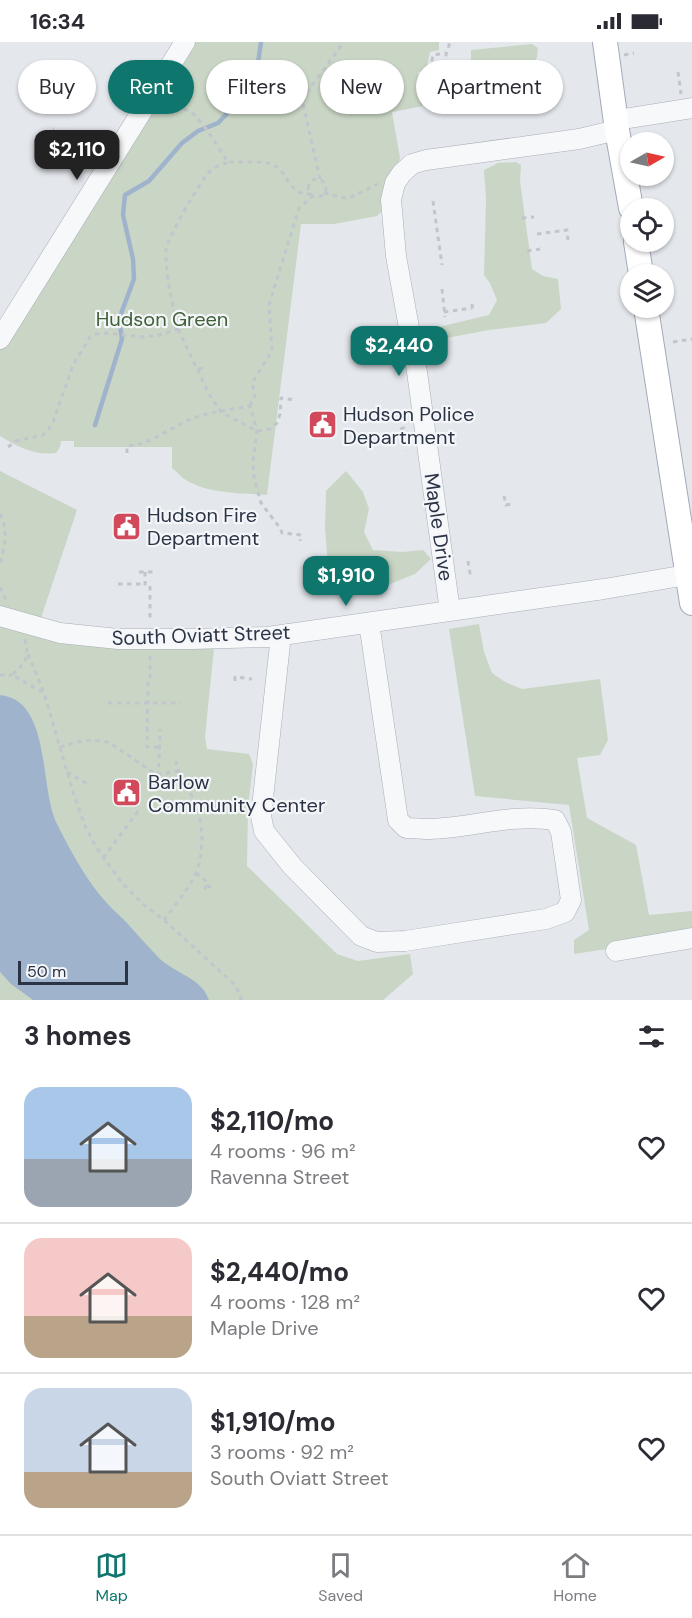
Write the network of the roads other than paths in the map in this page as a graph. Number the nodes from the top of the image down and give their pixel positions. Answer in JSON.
{"nodes":[{"id":1,"x":185,"y":42,"type":"edge"},
{"id":2,"x":605,"y":42,"type":"edge"},
{"id":3,"x":688,"y":108,"type":"edge"},
{"id":4,"x":617,"y":125,"type":"junction"},
{"id":5,"x":629,"y":198,"type":"edge"},
{"id":6,"x":648,"y":318,"type":"edge"},
{"id":7,"x":0,"y":339,"type":"edge"},
{"id":8,"x":690,"y":574,"type":"edge"},
{"id":9,"x":692,"y":603,"type":"edge"},
{"id":10,"x":450,"y":611,"type":"junction"},
{"id":11,"x":0,"y":615,"type":"edge"},
{"id":12,"x":368,"y":623,"type":"junction"},
{"id":13,"x":281,"y":635,"type":"junction"},
{"id":14,"x":692,"y":938,"type":"edge"},
{"id":15,"x":616,"y":951,"type":"dead end"}],
"edges":[{"from":1,"to":7,"type":"street"},
{"from":2,"to":4,"type":"main road"},
{"from":3,"to":4,"type":"street"},
{"from":4,"to":5,"type":"main road"},
{"from":4,"to":10,"type":"street","name":"Maple Drive"},
{"from":6,"to":8,"type":"main road"},
{"from":8,"to":9,"type":"main road"},
{"from":8,"to":10,"type":"street","name":"South Oviatt Street"},
{"from":10,"to":12,"type":"street","name":"South Oviatt Street"},
{"from":11,"to":13,"type":"street","name":"South Oviatt Street"},
{"from":12,"to":13,"type":"street","name":"South Oviatt Street"},
{"from":12,"to":13,"type":"street"},
{"from":14,"to":15,"type":"street"}]}
